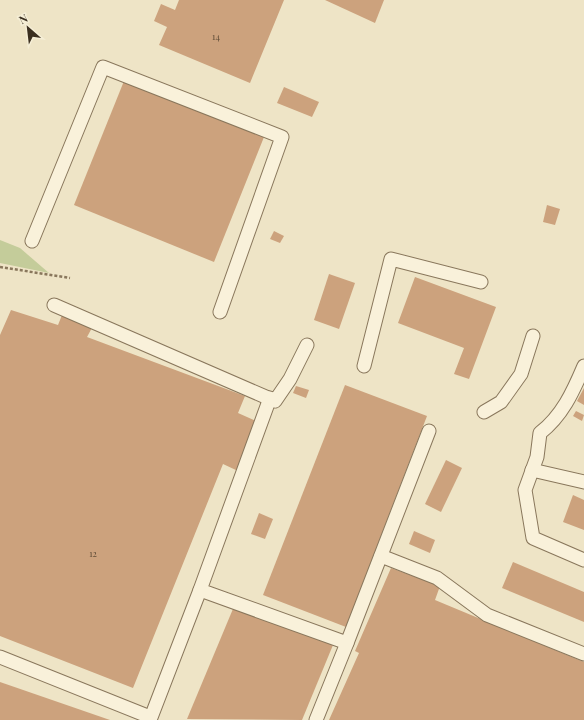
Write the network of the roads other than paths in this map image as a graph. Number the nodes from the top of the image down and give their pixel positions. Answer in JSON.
{"nodes":[{"id":1,"x":32,"y":241,"type":"dead end"},
{"id":2,"x":481,"y":282,"type":"dead end"},
{"id":3,"x":54,"y":305,"type":"dead end"},
{"id":4,"x":220,"y":312,"type":"dead end"},
{"id":5,"x":533,"y":336,"type":"dead end"},
{"id":6,"x":307,"y":345,"type":"dead end"},
{"id":7,"x":364,"y":366,"type":"dead end"},
{"id":8,"x":584,"y":366,"type":"edge"},
{"id":9,"x":270,"y":398,"type":"junction"},
{"id":10,"x":484,"y":412,"type":"dead end"},
{"id":11,"x":429,"y":431,"type":"dead end"},
{"id":12,"x":532,"y":470,"type":"junction"},
{"id":13,"x":584,"y":482,"type":"edge"},
{"id":14,"x":381,"y":556,"type":"junction"},
{"id":15,"x":584,"y":560,"type":"edge"},
{"id":16,"x":200,"y":590,"type":"junction"},
{"id":17,"x":347,"y":643,"type":"junction"},
{"id":18,"x":584,"y":654,"type":"edge"},
{"id":19,"x":0,"y":657,"type":"edge"},
{"id":20,"x":150,"y":718,"type":"edge"},
{"id":21,"x":316,"y":720,"type":"edge"}],
"edges":[{"from":1,"to":4,"type":"lane"},
{"from":2,"to":7,"type":"lane"},
{"from":3,"to":9,"type":"lane"},
{"from":5,"to":10,"type":"lane"},
{"from":6,"to":9,"type":"lane"},
{"from":8,"to":12,"type":"lane"},
{"from":9,"to":16,"type":"lane"},
{"from":11,"to":14,"type":"lane"},
{"from":12,"to":13,"type":"lane"},
{"from":12,"to":15,"type":"lane"},
{"from":14,"to":17,"type":"lane"},
{"from":14,"to":18,"type":"lane"},
{"from":16,"to":17,"type":"lane"},
{"from":16,"to":20,"type":"lane"},
{"from":17,"to":21,"type":"lane"},
{"from":19,"to":20,"type":"lane"}]}
